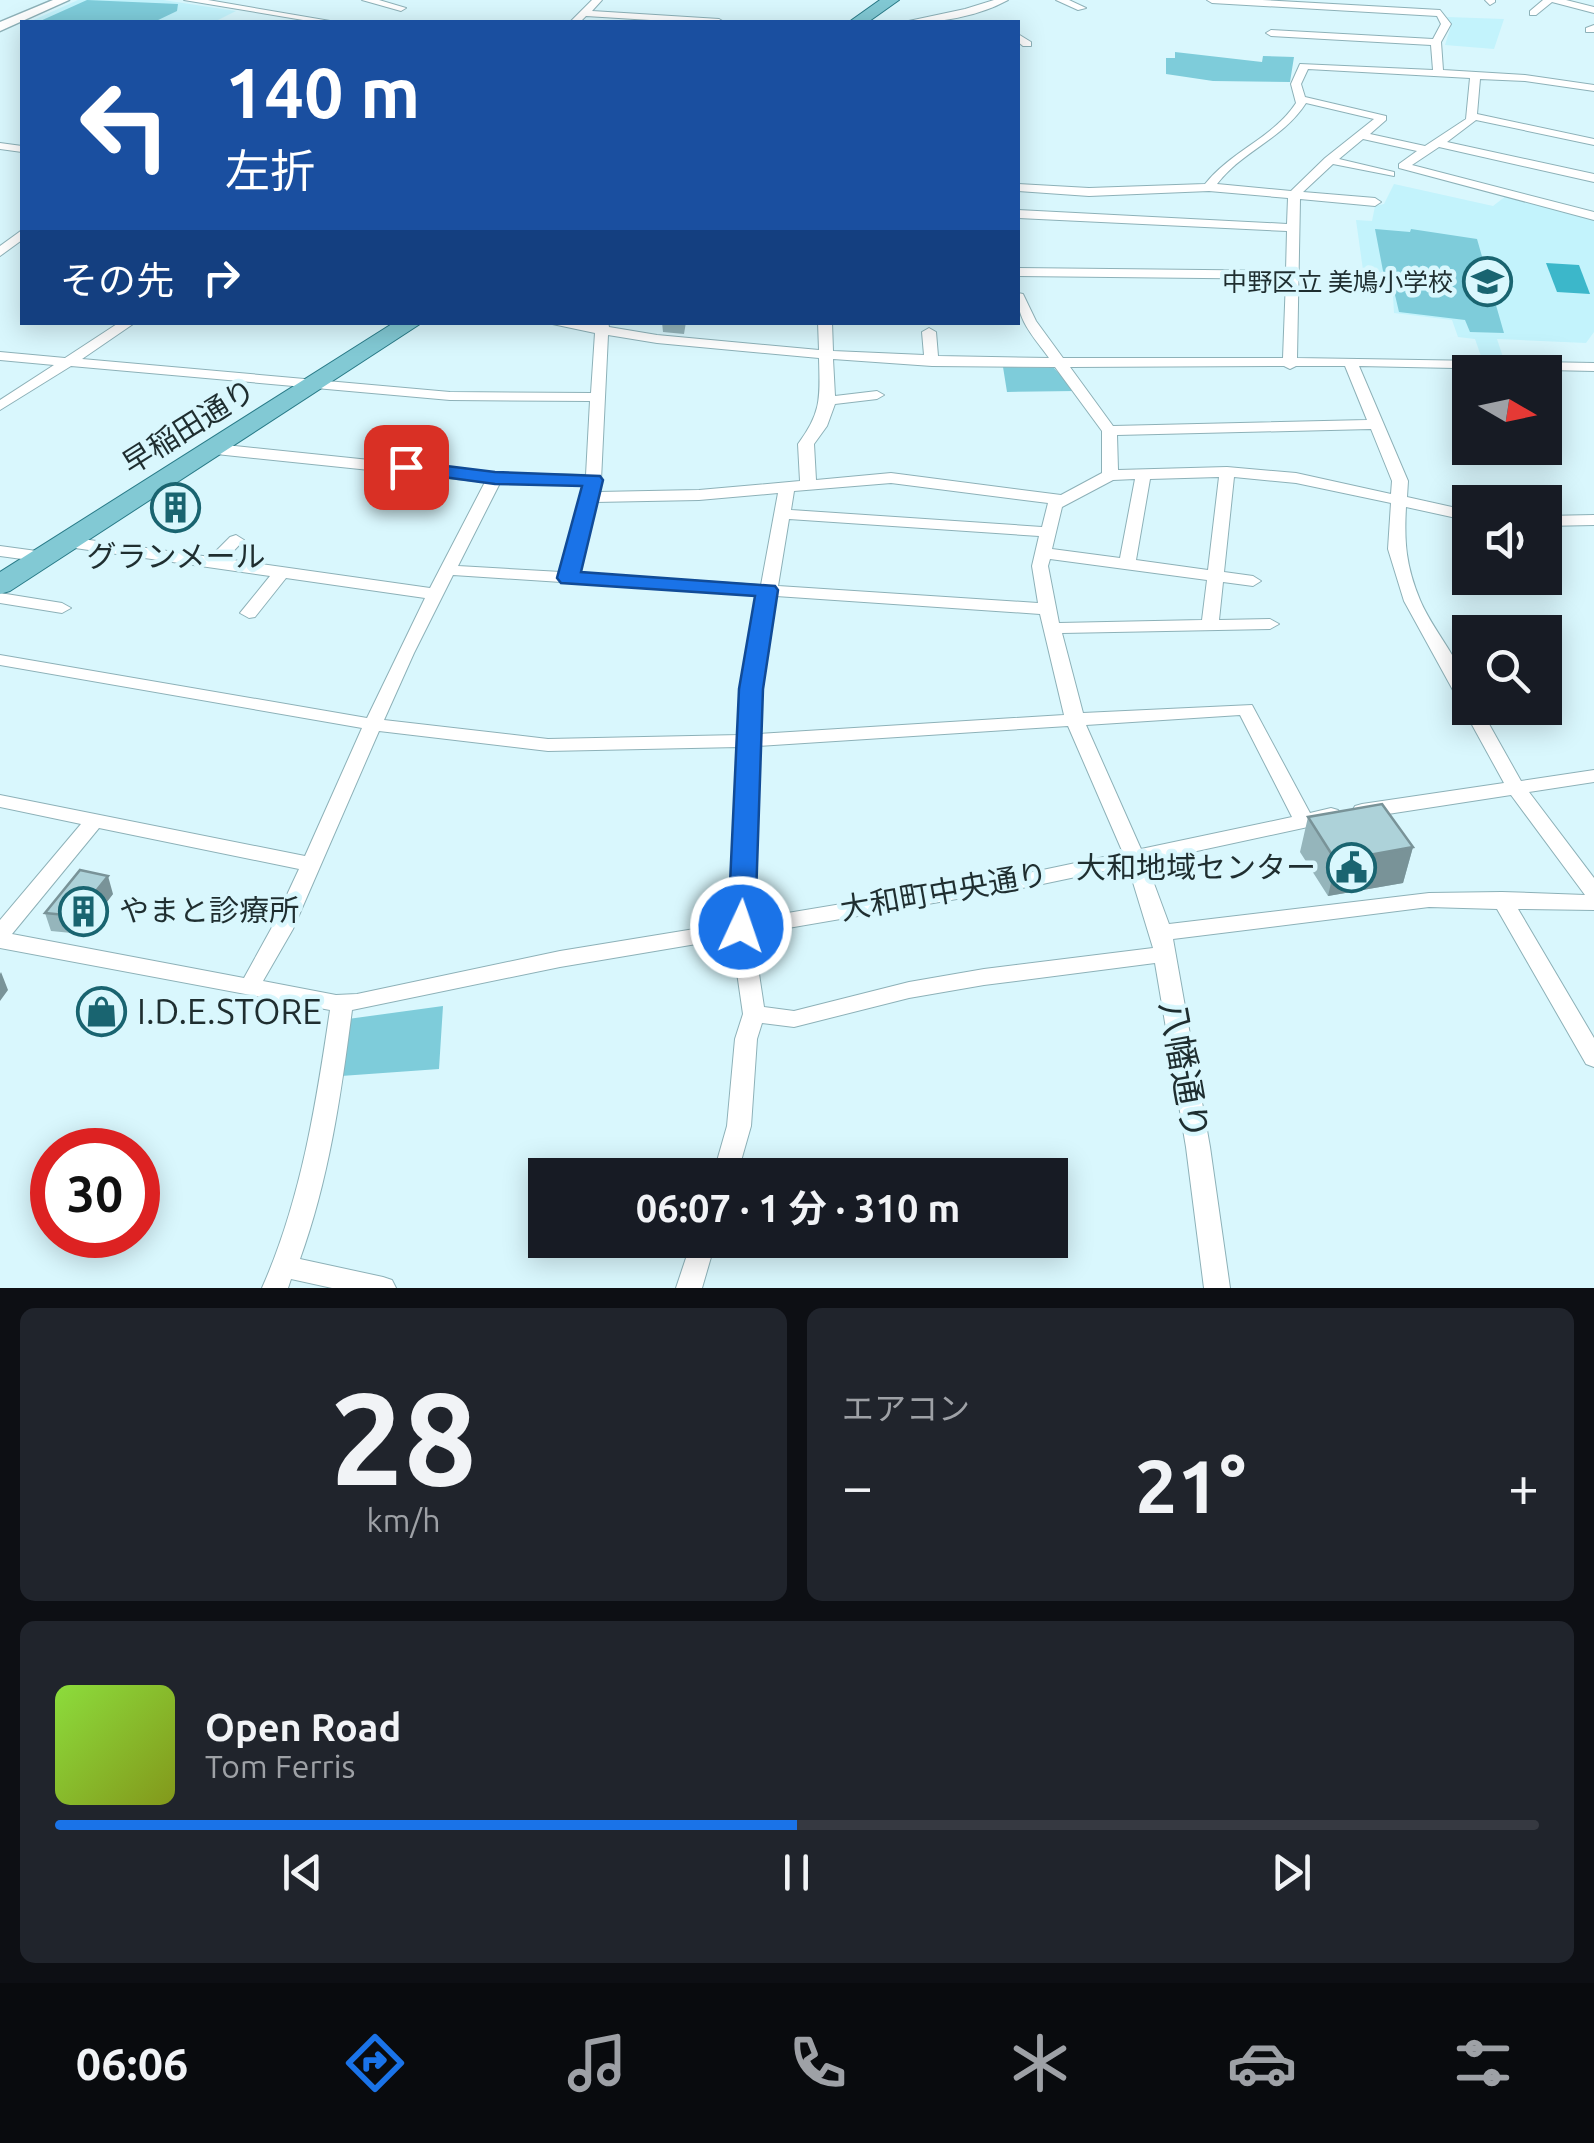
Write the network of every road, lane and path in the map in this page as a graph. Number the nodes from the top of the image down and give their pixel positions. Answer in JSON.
{"nodes":[{"id":1,"x":189,"y":0,"type":"edge"},
{"id":2,"x":367,"y":0,"type":"edge"},
{"id":3,"x":597,"y":0,"type":"edge"},
{"id":4,"x":891,"y":0,"type":"edge"},
{"id":5,"x":1002,"y":0,"type":"edge"},
{"id":6,"x":1061,"y":0,"type":"edge"},
{"id":7,"x":1212,"y":0,"type":"edge"},
{"id":8,"x":1552,"y":0,"type":"edge"},
{"id":9,"x":56,"y":1,"type":"edge"},
{"id":10,"x":401,"y":4,"type":"edge"},
{"id":11,"x":314,"y":8,"type":"dead end"},
{"id":12,"x":1082,"y":8,"type":"dead end"},
{"id":13,"x":1594,"y":10,"type":"edge"},
{"id":14,"x":585,"y":13,"type":"junction"},
{"id":15,"x":1533,"y":14,"type":"dead end"},
{"id":16,"x":286,"y":16,"type":"junction"},
{"id":17,"x":968,"y":17,"type":"edge"},
{"id":18,"x":316,"y":20,"type":"edge"},
{"id":19,"x":577,"y":20,"type":"edge"},
{"id":20,"x":689,"y":20,"type":"edge"},
{"id":21,"x":860,"y":20,"type":"edge"},
{"id":22,"x":933,"y":20,"type":"edge"},
{"id":23,"x":0,"y":28,"type":"edge"},
{"id":24,"x":1271,"y":32,"type":"dead end"},
{"id":25,"x":1327,"y":36,"type":"junction"},
{"id":26,"x":1436,"y":42,"type":"junction"},
{"id":27,"x":1326,"y":64,"type":"junction"},
{"id":28,"x":1438,"y":73,"type":"junction"},
{"id":29,"x":1475,"y":76,"type":"junction"},
{"id":30,"x":1594,"y":88,"type":"edge"},
{"id":31,"x":1301,"y":98,"type":"junction"},
{"id":32,"x":1473,"y":116,"type":"junction"},
{"id":33,"x":1361,"y":135,"type":"junction"},
{"id":34,"x":1594,"y":142,"type":"edge"},
{"id":35,"x":1438,"y":143,"type":"junction"},
{"id":36,"x":1426,"y":150,"type":"junction"},
{"id":37,"x":1329,"y":160,"type":"junction"},
{"id":38,"x":1390,"y":174,"type":"dead end"},
{"id":39,"x":1594,"y":178,"type":"edge"},
{"id":40,"x":1020,"y":187,"type":"edge"},
{"id":41,"x":1209,"y":188,"type":"junction"},
{"id":42,"x":1294,"y":195,"type":"junction"},
{"id":43,"x":1375,"y":202,"type":"dead end"},
{"id":44,"x":1020,"y":214,"type":"edge"},
{"id":45,"x":1594,"y":216,"type":"edge"},
{"id":46,"x":1293,"y":228,"type":"junction"},
{"id":47,"x":14,"y":240,"type":"edge"},
{"id":48,"x":0,"y":252,"type":"edge"},
{"id":49,"x":1020,"y":272,"type":"edge"},
{"id":50,"x":1292,"y":274,"type":"junction"},
{"id":51,"x":1020,"y":300,"type":"edge"},
{"id":52,"x":125,"y":325,"type":"edge"},
{"id":53,"x":407,"y":325,"type":"edge"},
{"id":54,"x":825,"y":325,"type":"edge"},
{"id":55,"x":601,"y":327,"type":"edge"},
{"id":56,"x":929,"y":332,"type":"dead end"},
{"id":57,"x":0,"y":356,"type":"edge"},
{"id":58,"x":826,"y":357,"type":"junction"},
{"id":59,"x":64,"y":362,"type":"junction"},
{"id":60,"x":932,"y":362,"type":"junction"},
{"id":61,"x":1351,"y":364,"type":"junction"},
{"id":62,"x":1290,"y":365,"type":"junction"},
{"id":63,"x":1060,"y":366,"type":"junction"},
{"id":64,"x":1593,"y":370,"type":"edge"},
{"id":65,"x":318,"y":384,"type":"junction"},
{"id":66,"x":877,"y":395,"type":"dead end"},
{"id":67,"x":596,"y":398,"type":"junction"},
{"id":68,"x":828,"y":402,"type":"junction"},
{"id":69,"x":0,"y":406,"type":"edge"},
{"id":70,"x":1376,"y":424,"type":"junction"},
{"id":71,"x":1109,"y":432,"type":"junction"},
{"id":72,"x":216,"y":449,"type":"junction"},
{"id":73,"x":1227,"y":472,"type":"junction"},
{"id":74,"x":1144,"y":475,"type":"junction"},
{"id":75,"x":1110,"y":476,"type":"junction"},
{"id":76,"x":495,"y":478,"type":"junction"},
{"id":77,"x":808,"y":484,"type":"junction"},
{"id":78,"x":787,"y":488,"type":"junction"},
{"id":79,"x":591,"y":489,"type":"junction"},
{"id":80,"x":1060,"y":500,"type":"junction"},
{"id":81,"x":1399,"y":500,"type":"junction"},
{"id":82,"x":1452,"y":512,"type":"edge"},
{"id":83,"x":785,"y":514,"type":"junction"},
{"id":84,"x":1594,"y":520,"type":"edge"},
{"id":85,"x":1562,"y":521,"type":"edge"},
{"id":86,"x":1047,"y":532,"type":"junction"},
{"id":87,"x":236,"y":540,"type":"dead end"},
{"id":88,"x":68,"y":542,"type":"junction"},
{"id":89,"x":0,"y":551,"type":"edge"},
{"id":90,"x":1042,"y":553,"type":"junction"},
{"id":91,"x":44,"y":557,"type":"junction"},
{"id":92,"x":214,"y":562,"type":"junction"},
{"id":93,"x":1126,"y":564,"type":"junction"},
{"id":94,"x":448,"y":570,"type":"junction"},
{"id":95,"x":282,"y":572,"type":"junction"},
{"id":96,"x":1215,"y":576,"type":"junction"},
{"id":97,"x":568,"y":578,"type":"junction"},
{"id":98,"x":1253,"y":581,"type":"dead end"},
{"id":99,"x":0,"y":585,"type":"edge"},
{"id":100,"x":767,"y":590,"type":"junction"},
{"id":101,"x":436,"y":594,"type":"junction"},
{"id":102,"x":0,"y":598,"type":"edge"},
{"id":103,"x":62,"y":608,"type":"dead end"},
{"id":104,"x":1047,"y":609,"type":"junction"},
{"id":105,"x":249,"y":613,"type":"dead end"},
{"id":106,"x":1270,"y":624,"type":"dead end"},
{"id":107,"x":1210,"y":625,"type":"junction"},
{"id":108,"x":1052,"y":628,"type":"junction"},
{"id":109,"x":0,"y":660,"type":"edge"},
{"id":110,"x":1075,"y":720,"type":"junction"},
{"id":111,"x":376,"y":725,"type":"junction"},
{"id":112,"x":750,"y":740,"type":"junction"},
{"id":113,"x":1594,"y":776,"type":"edge"},
{"id":114,"x":1516,"y":788,"type":"junction"},
{"id":115,"x":0,"y":801,"type":"edge"},
{"id":116,"x":1304,"y":819,"type":"junction"},
{"id":117,"x":94,"y":820,"type":"junction"},
{"id":118,"x":1134,"y":856,"type":"junction"},
{"id":119,"x":310,"y":864,"type":"junction"},
{"id":120,"x":1594,"y":893,"type":"edge"},
{"id":121,"x":1502,"y":900,"type":"junction"},
{"id":122,"x":1594,"y":902,"type":"edge"},
{"id":123,"x":741,"y":927,"type":"junction"},
{"id":124,"x":0,"y":937,"type":"edge"},
{"id":125,"x":1162,"y":944,"type":"junction"},
{"id":126,"x":250,"y":986,"type":"junction"},
{"id":127,"x":342,"y":1003,"type":"junction"},
{"id":128,"x":754,"y":1014,"type":"junction"},
{"id":129,"x":1594,"y":1058,"type":"edge"},
{"id":130,"x":730,"y":1158,"type":"edge"},
{"id":131,"x":698,"y":1258,"type":"edge"},
{"id":132,"x":280,"y":1278,"type":"edge"},
{"id":133,"x":383,"y":1288,"type":"edge"},
{"id":134,"x":688,"y":1288,"type":"edge"},
{"id":135,"x":1217,"y":1288,"type":"edge"}],
"edges":[{"from":1,"to":16,"type":"street"},
{"from":2,"to":10,"type":"street"},
{"from":3,"to":14,"type":"street"},
{"from":4,"to":21,"type":"main road"},
{"from":5,"to":17,"type":"street"},
{"from":6,"to":12,"type":"street"},
{"from":7,"to":26,"type":"street"},
{"from":8,"to":13,"type":"street"},
{"from":8,"to":15,"type":"street"},
{"from":9,"to":23,"type":"street"},
{"from":11,"to":16,"type":"street"},
{"from":14,"to":19,"type":"street"},
{"from":14,"to":20,"type":"street"},
{"from":16,"to":18,"type":"street"},
{"from":17,"to":22,"type":"street"},
{"from":24,"to":25,"type":"street"},
{"from":25,"to":26,"type":"street"},
{"from":25,"to":27,"type":"street"},
{"from":26,"to":28,"type":"street"},
{"from":27,"to":28,"type":"street"},
{"from":27,"to":31,"type":"street"},
{"from":28,"to":29,"type":"street"},
{"from":29,"to":30,"type":"street"},
{"from":29,"to":32,"type":"street"},
{"from":31,"to":33,"type":"street"},
{"from":31,"to":41,"type":"street"},
{"from":32,"to":34,"type":"street"},
{"from":32,"to":35,"type":"street"},
{"from":33,"to":36,"type":"street"},
{"from":33,"to":37,"type":"street"},
{"from":35,"to":36,"type":"street"},
{"from":35,"to":39,"type":"street"},
{"from":36,"to":45,"type":"street"},
{"from":37,"to":38,"type":"street"},
{"from":37,"to":42,"type":"street"},
{"from":40,"to":41,"type":"street"},
{"from":41,"to":42,"type":"street"},
{"from":42,"to":43,"type":"street"},
{"from":42,"to":46,"type":"street"},
{"from":44,"to":46,"type":"street"},
{"from":46,"to":50,"type":"street"},
{"from":47,"to":48,"type":"street"},
{"from":49,"to":50,"type":"street"},
{"from":50,"to":62,"type":"street"},
{"from":51,"to":63,"type":"street"},
{"from":52,"to":59,"type":"street"},
{"from":53,"to":65,"type":"main road","name":"早稲田通り"},
{"from":54,"to":58,"type":"street"},
{"from":55,"to":58,"type":"street"},
{"from":55,"to":67,"type":"street"},
{"from":56,"to":60,"type":"street"},
{"from":57,"to":59,"type":"street"},
{"from":58,"to":60,"type":"street"},
{"from":58,"to":68,"type":"street"},
{"from":59,"to":65,"type":"street"},
{"from":59,"to":69,"type":"street"},
{"from":60,"to":63,"type":"street"},
{"from":61,"to":62,"type":"street"},
{"from":61,"to":64,"type":"street"},
{"from":61,"to":70,"type":"street"},
{"from":62,"to":63,"type":"street"},
{"from":63,"to":71,"type":"street"},
{"from":65,"to":67,"type":"street"},
{"from":65,"to":72,"type":"main road","name":"早稲田通り"},
{"from":66,"to":68,"type":"street"},
{"from":67,"to":79,"type":"street"},
{"from":68,"to":77,"type":"street"},
{"from":70,"to":71,"type":"street"},
{"from":70,"to":81,"type":"street"},
{"from":71,"to":75,"type":"street"},
{"from":72,"to":76,"type":"street"},
{"from":72,"to":88,"type":"main road","name":"早稲田通り"},
{"from":73,"to":74,"type":"street"},
{"from":73,"to":81,"type":"street"},
{"from":73,"to":96,"type":"street"},
{"from":74,"to":75,"type":"street"},
{"from":74,"to":93,"type":"street"},
{"from":75,"to":80,"type":"street"},
{"from":76,"to":79,"type":"street"},
{"from":76,"to":94,"type":"street"},
{"from":77,"to":78,"type":"street"},
{"from":77,"to":80,"type":"street"},
{"from":78,"to":79,"type":"street"},
{"from":78,"to":83,"type":"street"},
{"from":79,"to":97,"type":"street"},
{"from":80,"to":86,"type":"street","name":"八幡通り"},
{"from":81,"to":82,"type":"street"},
{"from":81,"to":114,"type":"street"},
{"from":83,"to":86,"type":"street"},
{"from":83,"to":100,"type":"street"},
{"from":84,"to":85,"type":"street"},
{"from":86,"to":90,"type":"street","name":"八幡通り"},
{"from":87,"to":92,"type":"street"},
{"from":88,"to":91,"type":"main road","name":"早稲田通り"},
{"from":88,"to":92,"type":"street"},
{"from":89,"to":91,"type":"street"},
{"from":90,"to":93,"type":"street"},
{"from":90,"to":104,"type":"street","name":"八幡通り"},
{"from":91,"to":99,"type":"main road","name":"早稲田通り"},
{"from":92,"to":95,"type":"street"},
{"from":93,"to":96,"type":"street"},
{"from":94,"to":97,"type":"street"},
{"from":94,"to":101,"type":"street"},
{"from":95,"to":101,"type":"street"},
{"from":95,"to":105,"type":"street"},
{"from":96,"to":98,"type":"street"},
{"from":96,"to":107,"type":"street"},
{"from":97,"to":100,"type":"street"},
{"from":100,"to":104,"type":"street"},
{"from":100,"to":112,"type":"street"},
{"from":101,"to":111,"type":"street"},
{"from":102,"to":103,"type":"street"},
{"from":104,"to":108,"type":"street","name":"八幡通り"},
{"from":106,"to":107,"type":"street"},
{"from":107,"to":108,"type":"street"},
{"from":108,"to":110,"type":"street","name":"八幡通り"},
{"from":109,"to":111,"type":"street"},
{"from":110,"to":112,"type":"street"},
{"from":110,"to":116,"type":"street"},
{"from":110,"to":118,"type":"street","name":"八幡通り"},
{"from":111,"to":112,"type":"street"},
{"from":111,"to":119,"type":"street"},
{"from":112,"to":123,"type":"street"},
{"from":113,"to":114,"type":"street","name":"大和町中央通り"},
{"from":114,"to":116,"type":"street","name":"大和町中央通り"},
{"from":114,"to":120,"type":"street"},
{"from":115,"to":117,"type":"street"},
{"from":116,"to":118,"type":"street","name":"大和町中央通り"},
{"from":117,"to":119,"type":"street"},
{"from":117,"to":124,"type":"street"},
{"from":118,"to":123,"type":"street","name":"大和町中央通り"},
{"from":118,"to":125,"type":"street","name":"八幡通り"},
{"from":119,"to":126,"type":"street"},
{"from":121,"to":122,"type":"street"},
{"from":121,"to":125,"type":"street"},
{"from":121,"to":129,"type":"street"},
{"from":123,"to":127,"type":"street","name":"大和町中央通り"},
{"from":123,"to":128,"type":"street"},
{"from":124,"to":126,"type":"street","name":"大和町中央通り"},
{"from":125,"to":128,"type":"street"},
{"from":125,"to":135,"type":"street","name":"八幡通り"},
{"from":126,"to":127,"type":"street","name":"大和町中央通り"},
{"from":127,"to":132,"type":"street"},
{"from":128,"to":130,"type":"street"},
{"from":131,"to":134,"type":"street"},
{"from":132,"to":133,"type":"street"}]}
